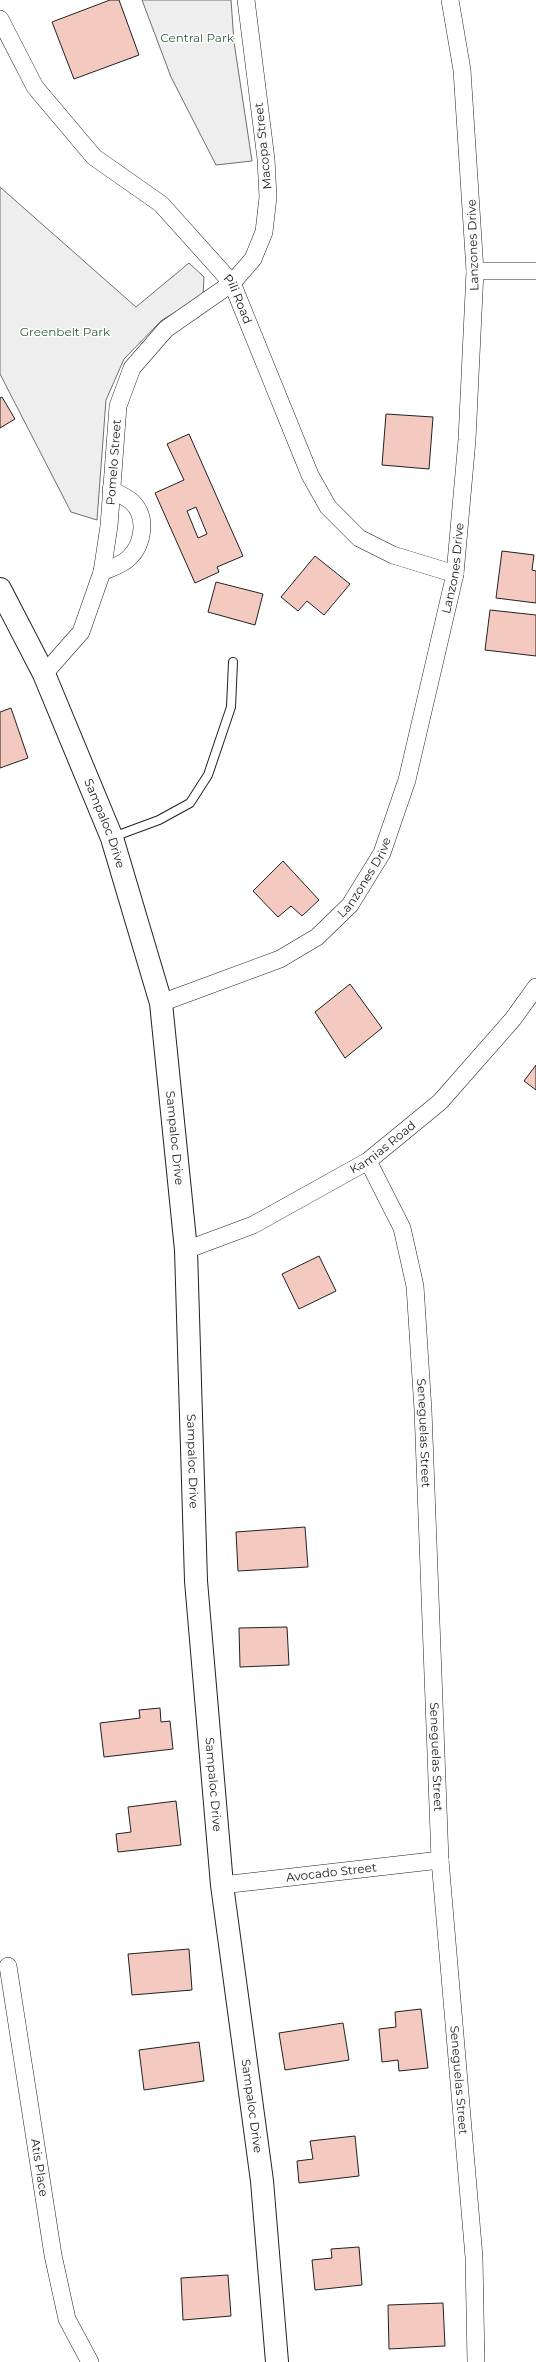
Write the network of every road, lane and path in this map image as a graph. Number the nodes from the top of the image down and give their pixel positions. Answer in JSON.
{"nodes":[{"id":1,"x":246,"y":0,"type":"edge"},
{"id":2,"x":450,"y":0,"type":"edge"},
{"id":3,"x":0,"y":19,"type":"edge"},
{"id":4,"x":475,"y":271,"type":"junction"},
{"id":5,"x":536,"y":271,"type":"edge"},
{"id":6,"x":232,"y":283,"type":"junction"},
{"id":7,"x":111,"y":489,"type":"junction"},
{"id":8,"x":102,"y":572,"type":"junction"},
{"id":9,"x":455,"y":574,"type":"junction"},
{"id":10,"x":0,"y":589,"type":"edge"},
{"id":11,"x":233,"y":662,"type":"dead end"},
{"id":12,"x":44,"y":674,"type":"junction"},
{"id":13,"x":112,"y":838,"type":"junction"},
{"id":14,"x":536,"y":987,"type":"edge"},
{"id":15,"x":162,"y":1003,"type":"junction"},
{"id":16,"x":368,"y":1161,"type":"junction"},
{"id":17,"x":186,"y":1250,"type":"junction"},
{"id":18,"x":440,"y":1860,"type":"junction"},
{"id":19,"x":222,"y":1885,"type":"junction"},
{"id":20,"x":8,"y":1966,"type":"dead end"},
{"id":21,"x":90,"y":2362,"type":"edge"},
{"id":22,"x":277,"y":2362,"type":"edge"},
{"id":23,"x":476,"y":2362,"type":"edge"}],
"edges":[{"from":1,"to":6,"type":"street","name":"Macopa Street"},
{"from":2,"to":4,"type":"street","name":"Lanzones Drive"},
{"from":3,"to":6,"type":"street","name":"Pili Road"},
{"from":4,"to":5,"type":"street"},
{"from":4,"to":9,"type":"street","name":"Lanzones Drive"},
{"from":6,"to":7,"type":"street","name":"Pomelo Street"},
{"from":6,"to":9,"type":"street","name":"Pili Road"},
{"from":7,"to":8,"type":"street","name":"Pomelo Street"},
{"from":7,"to":8,"type":"street"},
{"from":8,"to":12,"type":"street","name":"Pomelo Street"},
{"from":9,"to":15,"type":"street","name":"Lanzones Drive"},
{"from":10,"to":12,"type":"street","name":"Sampaloc Drive"},
{"from":11,"to":13,"type":"lane"},
{"from":12,"to":13,"type":"street","name":"Sampaloc Drive"},
{"from":13,"to":15,"type":"street","name":"Sampaloc Drive"},
{"from":14,"to":16,"type":"street","name":"Kamias Road"},
{"from":15,"to":17,"type":"street","name":"Sampaloc Drive"},
{"from":16,"to":17,"type":"street","name":"Kamias Road"},
{"from":16,"to":18,"type":"street","name":"Seneguelas Street"},
{"from":17,"to":19,"type":"street","name":"Sampaloc Drive"},
{"from":18,"to":19,"type":"street","name":"Avocado Street"},
{"from":18,"to":23,"type":"street","name":"Seneguelas Street"},
{"from":19,"to":22,"type":"street","name":"Sampaloc Drive"},
{"from":20,"to":21,"type":"street","name":"Atis Place"}]}
